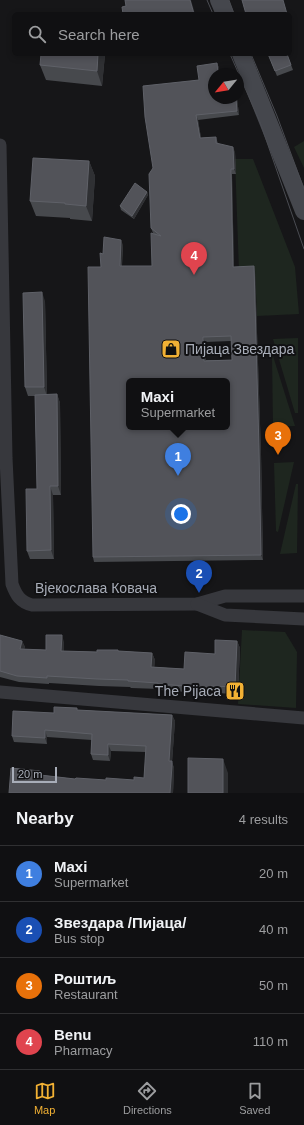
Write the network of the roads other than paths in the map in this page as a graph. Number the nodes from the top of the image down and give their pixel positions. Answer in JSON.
{"nodes":[{"id":1,"x":219,"y":0,"type":"edge"},
{"id":2,"x":224,"y":12,"type":"edge"},
{"id":3,"x":242,"y":56,"type":"edge"},
{"id":4,"x":0,"y":145,"type":"edge"},
{"id":5,"x":304,"y":211,"type":"edge"},
{"id":6,"x":3,"y":458,"type":"edge"},
{"id":7,"x":304,"y":596,"type":"edge"},
{"id":8,"x":197,"y":604,"type":"junction"},
{"id":9,"x":304,"y":619,"type":"edge"},
{"id":10,"x":0,"y":692,"type":"edge"},
{"id":11,"x":304,"y":718,"type":"edge"}],
"edges":[{"from":1,"to":2,"type":"main road"},
{"from":3,"to":5,"type":"main road"},
{"from":4,"to":6,"type":"street","name":"Вјекослава Ковача"},
{"from":6,"to":8,"type":"street","name":"Вјекослава Ковача"},
{"from":7,"to":8,"type":"street","name":"Вјекослава Ковача"},
{"from":8,"to":9,"type":"street","name":"Вјекослава Ковача"},
{"from":10,"to":11,"type":"street"}]}
